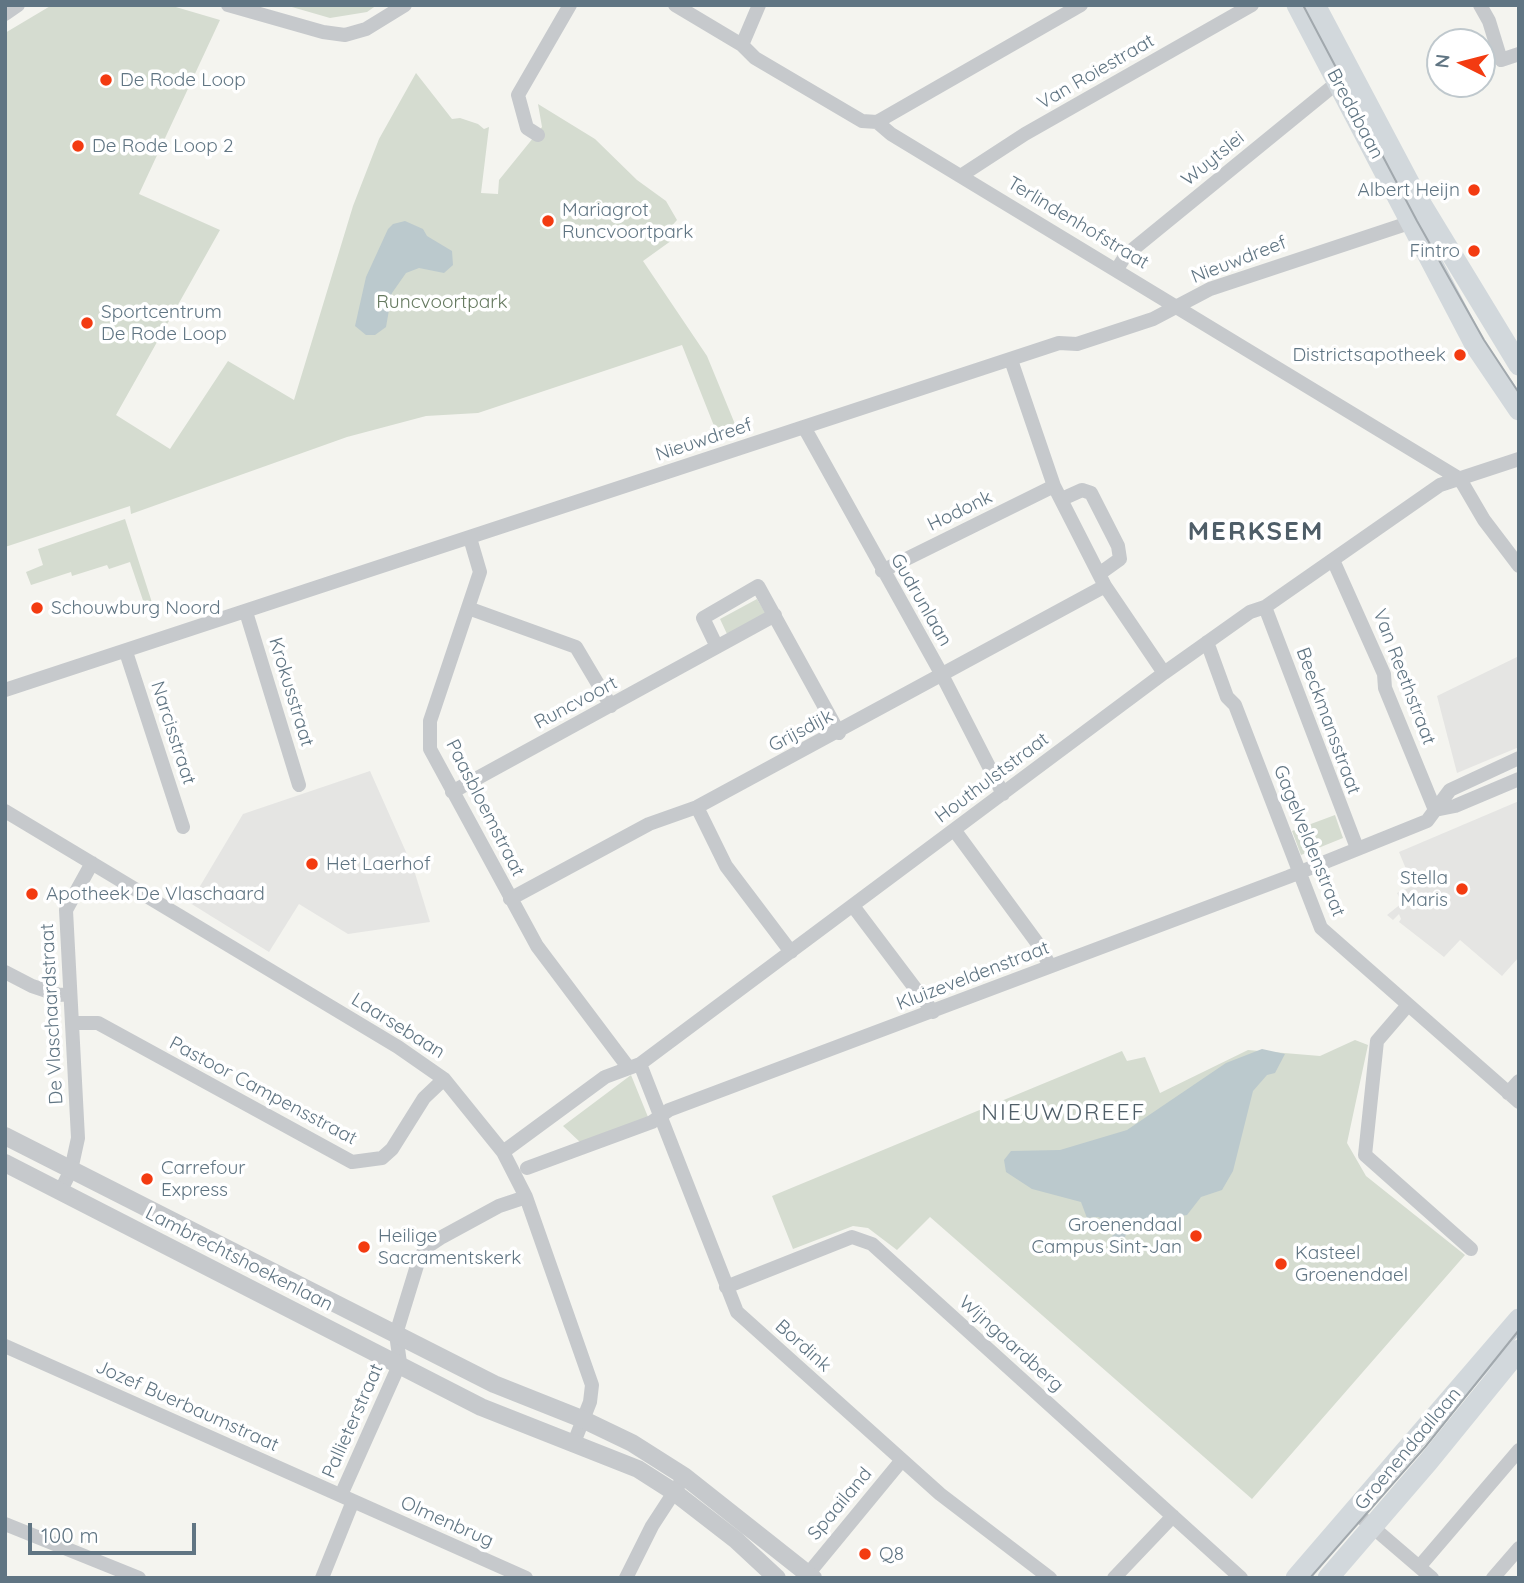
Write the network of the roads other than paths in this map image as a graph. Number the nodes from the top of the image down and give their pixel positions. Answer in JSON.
{"nodes":[{"id":1,"x":18,"y":5,"type":"edge"},
{"id":2,"x":228,"y":5,"type":"edge"},
{"id":3,"x":405,"y":5,"type":"edge"},
{"id":4,"x":570,"y":5,"type":"edge"},
{"id":5,"x":676,"y":5,"type":"edge"},
{"id":6,"x":759,"y":5,"type":"edge"},
{"id":7,"x":1081,"y":5,"type":"edge"},
{"id":8,"x":1252,"y":5,"type":"edge"},
{"id":9,"x":1297,"y":5,"type":"edge"},
{"id":10,"x":1315,"y":5,"type":"edge"},
{"id":11,"x":1480,"y":5,"type":"edge"},
{"id":12,"x":5,"y":15,"type":"edge"},
{"id":13,"x":742,"y":45,"type":"junction"},
{"id":14,"x":1519,"y":54,"type":"edge"},
{"id":15,"x":1338,"y":82,"type":"junction"},
{"id":16,"x":877,"y":122,"type":"junction"},
{"id":17,"x":538,"y":135,"type":"dead end"},
{"id":18,"x":962,"y":175,"type":"junction"},
{"id":19,"x":1420,"y":219,"type":"junction"},
{"id":20,"x":1117,"y":269,"type":"junction"},
{"id":21,"x":1178,"y":306,"type":"junction"},
{"id":22,"x":1011,"y":360,"type":"junction"},
{"id":23,"x":1519,"y":365,"type":"edge"},
{"id":24,"x":1519,"y":410,"type":"edge"},
{"id":25,"x":804,"y":427,"type":"junction"},
{"id":26,"x":1519,"y":459,"type":"edge"},
{"id":27,"x":1460,"y":479,"type":"junction"},
{"id":28,"x":1054,"y":486,"type":"junction"},
{"id":29,"x":1062,"y":499,"type":"junction"},
{"id":30,"x":470,"y":538,"type":"junction"},
{"id":31,"x":1333,"y":560,"type":"junction"},
{"id":32,"x":1519,"y":566,"type":"edge"},
{"id":33,"x":882,"y":571,"type":"junction"},
{"id":34,"x":1102,"y":580,"type":"junction"},
{"id":35,"x":1265,"y":607,"type":"junction"},
{"id":36,"x":468,"y":608,"type":"junction"},
{"id":37,"x":246,"y":612,"type":"junction"},
{"id":38,"x":775,"y":615,"type":"junction"},
{"id":39,"x":1207,"y":642,"type":"junction"},
{"id":40,"x":717,"y":647,"type":"junction"},
{"id":41,"x":126,"y":652,"type":"junction"},
{"id":42,"x":1164,"y":673,"type":"junction"},
{"id":43,"x":942,"y":676,"type":"junction"},
{"id":44,"x":5,"y":690,"type":"edge"},
{"id":45,"x":611,"y":706,"type":"junction"},
{"id":46,"x":838,"y":733,"type":"junction"},
{"id":47,"x":1519,"y":758,"type":"edge"},
{"id":48,"x":1519,"y":779,"type":"edge"},
{"id":49,"x":299,"y":785,"type":"dead end"},
{"id":50,"x":452,"y":792,"type":"junction"},
{"id":51,"x":1003,"y":794,"type":"junction"},
{"id":52,"x":697,"y":807,"type":"junction"},
{"id":53,"x":1435,"y":810,"type":"junction"},
{"id":54,"x":5,"y":811,"type":"edge"},
{"id":55,"x":183,"y":827,"type":"dead end"},
{"id":56,"x":955,"y":831,"type":"junction"},
{"id":57,"x":1357,"y":848,"type":"junction"},
{"id":58,"x":92,"y":863,"type":"junction"},
{"id":59,"x":1299,"y":872,"type":"junction"},
{"id":60,"x":510,"y":898,"type":"junction"},
{"id":61,"x":853,"y":906,"type":"junction"},
{"id":62,"x":791,"y":952,"type":"junction"},
{"id":63,"x":1050,"y":967,"type":"junction"},
{"id":64,"x":5,"y":972,"type":"edge"},
{"id":65,"x":71,"y":994,"type":"junction"},
{"id":66,"x":1408,"y":1005,"type":"junction"},
{"id":67,"x":933,"y":1012,"type":"junction"},
{"id":68,"x":72,"y":1023,"type":"junction"},
{"id":69,"x":634,"y":1066,"type":"junction"},
{"id":70,"x":443,"y":1079,"type":"junction"},
{"id":71,"x":1519,"y":1081,"type":"edge"},
{"id":72,"x":1513,"y":1098,"type":"edge"},
{"id":73,"x":661,"y":1116,"type":"junction"},
{"id":74,"x":5,"y":1136,"type":"edge"},
{"id":75,"x":503,"y":1152,"type":"junction"},
{"id":76,"x":5,"y":1163,"type":"edge"},
{"id":77,"x":527,"y":1168,"type":"dead end"},
{"id":78,"x":71,"y":1170,"type":"junction"},
{"id":79,"x":60,"y":1192,"type":"junction"},
{"id":80,"x":526,"y":1197,"type":"junction"},
{"id":81,"x":1471,"y":1249,"type":"dead end"},
{"id":82,"x":726,"y":1287,"type":"junction"},
{"id":83,"x":1519,"y":1319,"type":"edge"},
{"id":84,"x":396,"y":1334,"type":"junction"},
{"id":85,"x":5,"y":1346,"type":"edge"},
{"id":86,"x":1519,"y":1350,"type":"edge"},
{"id":87,"x":400,"y":1363,"type":"junction"},
{"id":88,"x":538,"y":1402,"type":"junction"},
{"id":89,"x":582,"y":1419,"type":"junction"},
{"id":90,"x":530,"y":1426,"type":"junction"},
{"id":91,"x":573,"y":1445,"type":"junction"},
{"id":92,"x":1519,"y":1450,"type":"edge"},
{"id":93,"x":902,"y":1460,"type":"junction"},
{"id":94,"x":684,"y":1476,"type":"junction"},
{"id":95,"x":674,"y":1492,"type":"junction"},
{"id":96,"x":347,"y":1498,"type":"junction"},
{"id":97,"x":1355,"y":1512,"type":"junction"},
{"id":98,"x":1173,"y":1516,"type":"junction"},
{"id":99,"x":5,"y":1524,"type":"edge"},
{"id":100,"x":1373,"y":1527,"type":"junction"},
{"id":101,"x":1519,"y":1548,"type":"edge"},
{"id":102,"x":1419,"y":1567,"type":"junction"},
{"id":103,"x":810,"y":1576,"type":"edge"},
{"id":104,"x":139,"y":1578,"type":"edge"},
{"id":105,"x":322,"y":1578,"type":"edge"},
{"id":106,"x":526,"y":1578,"type":"edge"},
{"id":107,"x":626,"y":1578,"type":"edge"},
{"id":108,"x":777,"y":1578,"type":"edge"},
{"id":109,"x":1050,"y":1578,"type":"edge"},
{"id":110,"x":1114,"y":1578,"type":"edge"},
{"id":111,"x":1241,"y":1578,"type":"edge"},
{"id":112,"x":1296,"y":1578,"type":"edge"},
{"id":113,"x":1328,"y":1578,"type":"edge"},
{"id":114,"x":1432,"y":1578,"type":"edge"},
{"id":115,"x":1493,"y":1578,"type":"edge"}],
"edges":[{"from":1,"to":12,"type":"street"},
{"from":2,"to":3,"type":"street"},
{"from":4,"to":17,"type":"street"},
{"from":5,"to":13,"type":"street","name":"Terlindenhofstraat"},
{"from":6,"to":13,"type":"street"},
{"from":7,"to":16,"type":"street"},
{"from":8,"to":18,"type":"street","name":"Van Roiestraat"},
{"from":9,"to":15,"type":"main road","name":"Bredabaan"},
{"from":10,"to":19,"type":"main road","name":"Bredabaan"},
{"from":11,"to":14,"type":"street"},
{"from":13,"to":16,"type":"street","name":"Terlindenhofstraat"},
{"from":15,"to":19,"type":"main road","name":"Bredabaan"},
{"from":15,"to":20,"type":"street","name":"Wuytslei"},
{"from":16,"to":18,"type":"street","name":"Terlindenhofstraat"},
{"from":18,"to":20,"type":"street","name":"Terlindenhofstraat"},
{"from":19,"to":21,"type":"street","name":"Nieuwdreef"},
{"from":19,"to":23,"type":"main road","name":"Bredabaan"},
{"from":19,"to":24,"type":"main road","name":"Bredabaan"},
{"from":20,"to":21,"type":"street","name":"Terlindenhofstraat"},
{"from":21,"to":22,"type":"street","name":"Nieuwdreef"},
{"from":21,"to":27,"type":"street","name":"Terlindenhofstraat"},
{"from":22,"to":25,"type":"street","name":"Nieuwdreef"},
{"from":22,"to":28,"type":"street"},
{"from":25,"to":30,"type":"street","name":"Nieuwdreef"},
{"from":25,"to":33,"type":"street","name":"Gudrunlaan"},
{"from":26,"to":27,"type":"street","name":"Houthulststraat"},
{"from":27,"to":31,"type":"street","name":"Houthulststraat"},
{"from":27,"to":32,"type":"street"},
{"from":28,"to":29,"type":"street"},
{"from":28,"to":33,"type":"street","name":"Hodonk"},
{"from":29,"to":34,"type":"street"},
{"from":29,"to":34,"type":"street"},
{"from":30,"to":36,"type":"street","name":"Paasbloemstraat"},
{"from":30,"to":37,"type":"street","name":"Nieuwdreef"},
{"from":31,"to":35,"type":"street","name":"Houthulststraat"},
{"from":31,"to":53,"type":"street","name":"Van Reethstraat"},
{"from":33,"to":43,"type":"street","name":"Gudrunlaan"},
{"from":34,"to":42,"type":"street"},
{"from":34,"to":43,"type":"street","name":"Grijsdijk"},
{"from":35,"to":39,"type":"street","name":"Houthulststraat"},
{"from":35,"to":57,"type":"street","name":"Beeckmansstraat"},
{"from":36,"to":45,"type":"street"},
{"from":36,"to":50,"type":"street","name":"Paasbloemstraat"},
{"from":37,"to":41,"type":"street","name":"Nieuwdreef"},
{"from":37,"to":49,"type":"street","name":"Krokusstraat"},
{"from":38,"to":40,"type":"street","name":"Runcvoort"},
{"from":38,"to":40,"type":"street"},
{"from":38,"to":46,"type":"street"},
{"from":39,"to":42,"type":"street","name":"Houthulststraat"},
{"from":39,"to":59,"type":"street","name":"Gagelveldenstraat"},
{"from":40,"to":45,"type":"street","name":"Runcvoort"},
{"from":41,"to":44,"type":"street","name":"Nieuwdreef"},
{"from":41,"to":55,"type":"street","name":"Narcisstraat"},
{"from":42,"to":51,"type":"street","name":"Houthulststraat"},
{"from":43,"to":46,"type":"street","name":"Grijsdijk"},
{"from":43,"to":51,"type":"street","name":"Gudrunlaan"},
{"from":45,"to":50,"type":"street","name":"Runcvoort"},
{"from":46,"to":52,"type":"street","name":"Grijsdijk"},
{"from":47,"to":53,"type":"street"},
{"from":48,"to":53,"type":"street"},
{"from":50,"to":60,"type":"street","name":"Paasbloemstraat"},
{"from":51,"to":56,"type":"street","name":"Houthulststraat"},
{"from":52,"to":60,"type":"street","name":"Grijsdijk"},
{"from":52,"to":62,"type":"street"},
{"from":53,"to":57,"type":"street","name":"Kluizeveldenstraat"},
{"from":54,"to":58,"type":"street","name":"Laarsebaan"},
{"from":56,"to":61,"type":"street","name":"Houthulststraat"},
{"from":56,"to":63,"type":"street"},
{"from":57,"to":59,"type":"street","name":"Kluizeveldenstraat"},
{"from":58,"to":65,"type":"street","name":"De Vlaschaardstraat"},
{"from":58,"to":70,"type":"street","name":"Laarsebaan"},
{"from":59,"to":63,"type":"street","name":"Kluizeveldenstraat"},
{"from":59,"to":66,"type":"street","name":"Gagelveldenstraat"},
{"from":60,"to":69,"type":"street","name":"Paasbloemstraat"},
{"from":61,"to":62,"type":"street","name":"Houthulststraat"},
{"from":61,"to":67,"type":"street"},
{"from":62,"to":69,"type":"street","name":"Houthulststraat"},
{"from":63,"to":67,"type":"street","name":"Kluizeveldenstraat"},
{"from":64,"to":65,"type":"street"},
{"from":65,"to":68,"type":"street","name":"De Vlaschaardstraat"},
{"from":66,"to":72,"type":"street","name":"Gagelveldenstraat"},
{"from":66,"to":81,"type":"street"},
{"from":67,"to":73,"type":"street","name":"Kluizeveldenstraat"},
{"from":68,"to":70,"type":"street","name":"Pastoor Campensstraat"},
{"from":68,"to":78,"type":"street","name":"De Vlaschaardstraat"},
{"from":69,"to":73,"type":"street","name":"Bordink"},
{"from":69,"to":75,"type":"street","name":"Houthulststraat"},
{"from":70,"to":75,"type":"street","name":"Laarsebaan"},
{"from":71,"to":72,"type":"street"},
{"from":73,"to":77,"type":"street"},
{"from":73,"to":82,"type":"street","name":"Bordink"},
{"from":74,"to":78,"type":"street","name":"Lambrechtshoekenlaan"},
{"from":75,"to":80,"type":"street","name":"Laarsebaan"},
{"from":76,"to":79,"type":"street","name":"Lambrechtshoekenlaan"},
{"from":78,"to":79,"type":"street"},
{"from":78,"to":84,"type":"street","name":"Lambrechtshoekenlaan"},
{"from":79,"to":87,"type":"street","name":"Lambrechtshoekenlaan"},
{"from":80,"to":84,"type":"street"},
{"from":80,"to":89,"type":"street","name":"Laarsebaan"},
{"from":82,"to":93,"type":"street","name":"Bordink"},
{"from":82,"to":98,"type":"street","name":"Wijngaardberg"},
{"from":83,"to":97,"type":"main road","name":"Groenendaallaan"},
{"from":84,"to":87,"type":"street"},
{"from":84,"to":88,"type":"street","name":"Lambrechtshoekenlaan"},
{"from":85,"to":96,"type":"street","name":"Jozef Buerbaumstraat"},
{"from":86,"to":100,"type":"main road","name":"Groenendaallaan"},
{"from":87,"to":90,"type":"street","name":"Lambrechtshoekenlaan"},
{"from":87,"to":96,"type":"street","name":"Pallieterstraat"},
{"from":88,"to":89,"type":"street","name":"Lambrechtshoekenlaan"},
{"from":88,"to":90,"type":"street"},
{"from":89,"to":91,"type":"street"},
{"from":89,"to":94,"type":"street","name":"Lambrechtshoekenlaan"},
{"from":90,"to":91,"type":"street","name":"Lambrechtshoekenlaan"},
{"from":91,"to":95,"type":"street","name":"Lambrechtshoekenlaan"},
{"from":92,"to":102,"type":"street"},
{"from":93,"to":103,"type":"street","name":"Spaailand"},
{"from":93,"to":109,"type":"street","name":"Bordink"},
{"from":94,"to":95,"type":"street"},
{"from":94,"to":103,"type":"street","name":"Lambrechtshoekenlaan"},
{"from":95,"to":107,"type":"street"},
{"from":95,"to":108,"type":"street","name":"Lambrechtshoekenlaan"},
{"from":96,"to":105,"type":"street","name":"Pallieterstraat"},
{"from":96,"to":106,"type":"street","name":"Olmenbrug"},
{"from":97,"to":100,"type":"street"},
{"from":97,"to":112,"type":"main road","name":"Groenendaallaan"},
{"from":98,"to":110,"type":"street"},
{"from":98,"to":111,"type":"street","name":"Wijngaardberg"},
{"from":99,"to":104,"type":"street"},
{"from":100,"to":102,"type":"street"},
{"from":100,"to":113,"type":"main road","name":"Groenendaallaan"},
{"from":101,"to":115,"type":"street"},
{"from":102,"to":114,"type":"street"}]}
